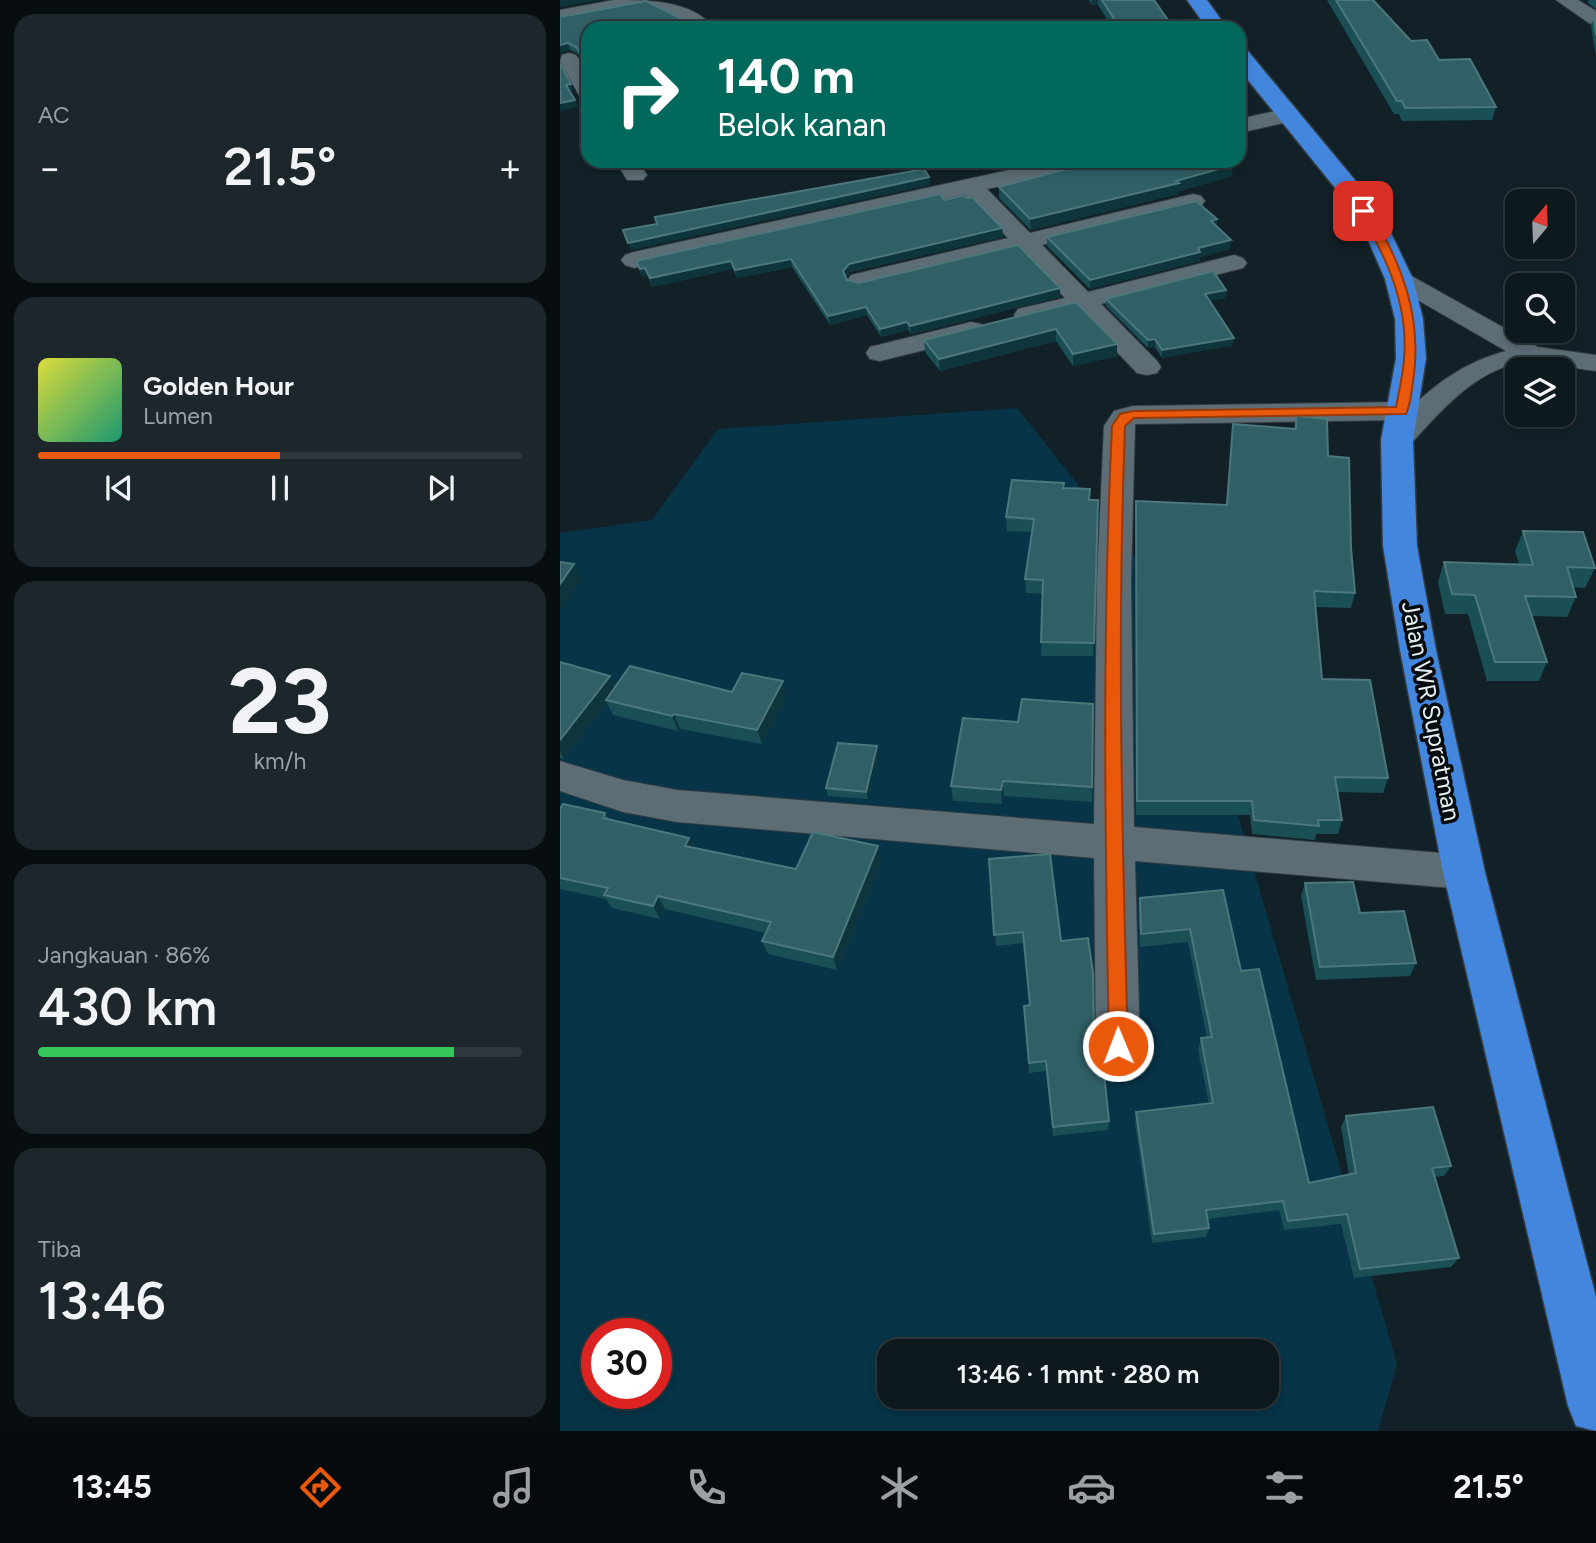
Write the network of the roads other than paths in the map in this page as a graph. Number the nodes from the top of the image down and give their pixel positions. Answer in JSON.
{"nodes":[{"id":1,"x":644,"y":0,"type":"edge"},
{"id":2,"x":654,"y":0,"type":"edge"},
{"id":3,"x":1197,"y":0,"type":"edge"},
{"id":4,"x":1573,"y":3,"type":"edge"},
{"id":5,"x":560,"y":16,"type":"edge"},
{"id":6,"x":1596,"y":19,"type":"edge"},
{"id":7,"x":695,"y":21,"type":"edge"},
{"id":8,"x":1212,"y":21,"type":"edge"},
{"id":9,"x":572,"y":58,"type":"edge"},
{"id":10,"x":1246,"y":63,"type":"edge"},
{"id":11,"x":581,"y":77,"type":"edge"},
{"id":12,"x":1289,"y":115,"type":"junction"},
{"id":13,"x":1246,"y":124,"type":"edge"},
{"id":14,"x":1050,"y":168,"type":"edge"},
{"id":15,"x":971,"y":186,"type":"junction"},
{"id":16,"x":1193,"y":201,"type":"edge"},
{"id":17,"x":1025,"y":242,"type":"junction"},
{"id":18,"x":634,"y":260,"type":"edge"},
{"id":19,"x":1234,"y":263,"type":"dead end"},
{"id":20,"x":1399,"y":279,"type":"junction"},
{"id":21,"x":860,"y":281,"type":"edge"},
{"id":22,"x":1083,"y":301,"type":"junction"},
{"id":23,"x":880,"y":353,"type":"dead end"},
{"id":24,"x":1531,"y":354,"type":"junction"},
{"id":25,"x":1596,"y":363,"type":"edge"},
{"id":26,"x":1147,"y":367,"type":"dead end"},
{"id":27,"x":1400,"y":425,"type":"junction"},
{"id":28,"x":560,"y":776,"type":"edge"},
{"id":29,"x":1114,"y":844,"type":"junction"},
{"id":30,"x":1464,"y":872,"type":"junction"},
{"id":31,"x":1118,"y":1046,"type":"dead end"},
{"id":32,"x":1596,"y":1406,"type":"edge"}],
"edges":[{"from":1,"to":5,"type":"street"},
{"from":2,"to":7,"type":"street"},
{"from":3,"to":8,"type":"highway"},
{"from":4,"to":6,"type":"street"},
{"from":9,"to":11,"type":"street"},
{"from":10,"to":12,"type":"highway","name":"Jalan WR Supratman"},
{"from":12,"to":13,"type":"street"},
{"from":12,"to":20,"type":"highway","name":"Jalan WR Supratman"},
{"from":14,"to":15,"type":"street"},
{"from":15,"to":17,"type":"street"},
{"from":15,"to":18,"type":"street"},
{"from":16,"to":17,"type":"street"},
{"from":17,"to":21,"type":"street"},
{"from":17,"to":22,"type":"street"},
{"from":19,"to":22,"type":"street"},
{"from":20,"to":24,"type":"street"},
{"from":20,"to":27,"type":"highway","name":"Jalan WR Supratman"},
{"from":22,"to":23,"type":"street"},
{"from":22,"to":26,"type":"street"},
{"from":24,"to":25,"type":"street"},
{"from":24,"to":27,"type":"street"},
{"from":27,"to":29,"type":"street"},
{"from":27,"to":30,"type":"highway","name":"Jalan WR Supratman"},
{"from":28,"to":29,"type":"street"},
{"from":29,"to":30,"type":"street"},
{"from":29,"to":31,"type":"street"},
{"from":30,"to":32,"type":"highway","name":"Jalan WR Supratman"}]}
